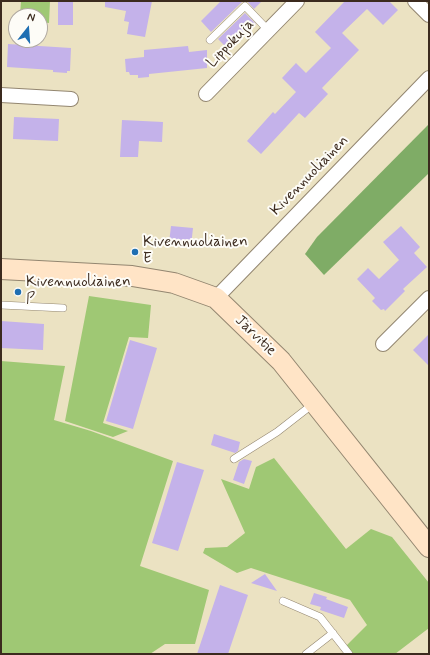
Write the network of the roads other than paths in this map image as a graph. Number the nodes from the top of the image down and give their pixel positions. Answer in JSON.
{"nodes":[{"id":1,"x":297,"y":1,"type":"edge"},
{"id":2,"x":415,"y":1,"type":"edge"},
{"id":3,"x":429,"y":15,"type":"edge"},
{"id":4,"x":268,"y":30,"type":"junction"},
{"id":5,"x":210,"y":40,"type":"dead end"},
{"id":6,"x":429,"y":78,"type":"edge"},
{"id":7,"x":206,"y":94,"type":"dead end"},
{"id":8,"x":1,"y":95,"type":"edge"},
{"id":9,"x":71,"y":99,"type":"dead end"},
{"id":10,"x":1,"y":269,"type":"edge"},
{"id":11,"x":216,"y":298,"type":"junction"},
{"id":12,"x":429,"y":298,"type":"edge"},
{"id":13,"x":1,"y":305,"type":"edge"},
{"id":14,"x":63,"y":308,"type":"dead end"},
{"id":15,"x":383,"y":344,"type":"dead end"},
{"id":16,"x":315,"y":402,"type":"junction"},
{"id":17,"x":234,"y":459,"type":"dead end"},
{"id":18,"x":429,"y":547,"type":"edge"},
{"id":19,"x":283,"y":601,"type":"dead end"},
{"id":20,"x":333,"y":633,"type":"junction"},
{"id":21,"x":306,"y":654,"type":"edge"},
{"id":22,"x":349,"y":654,"type":"edge"}],
"edges":[{"from":1,"to":4,"type":"street","name":"Lippokuja"},
{"from":2,"to":3,"type":"street"},
{"from":4,"to":5,"type":"lane"},
{"from":4,"to":7,"type":"street","name":"Lippokuja"},
{"from":6,"to":11,"type":"street","name":"Kivennuoliainen"},
{"from":8,"to":9,"type":"street"},
{"from":10,"to":11,"type":"street","name":"Järvitie"},
{"from":11,"to":16,"type":"street","name":"Järvitie"},
{"from":12,"to":15,"type":"street"},
{"from":13,"to":14,"type":"lane"},
{"from":16,"to":17,"type":"lane"},
{"from":16,"to":18,"type":"street","name":"Järvitie"},
{"from":19,"to":20,"type":"lane"},
{"from":20,"to":21,"type":"lane"},
{"from":20,"to":22,"type":"lane"}]}
